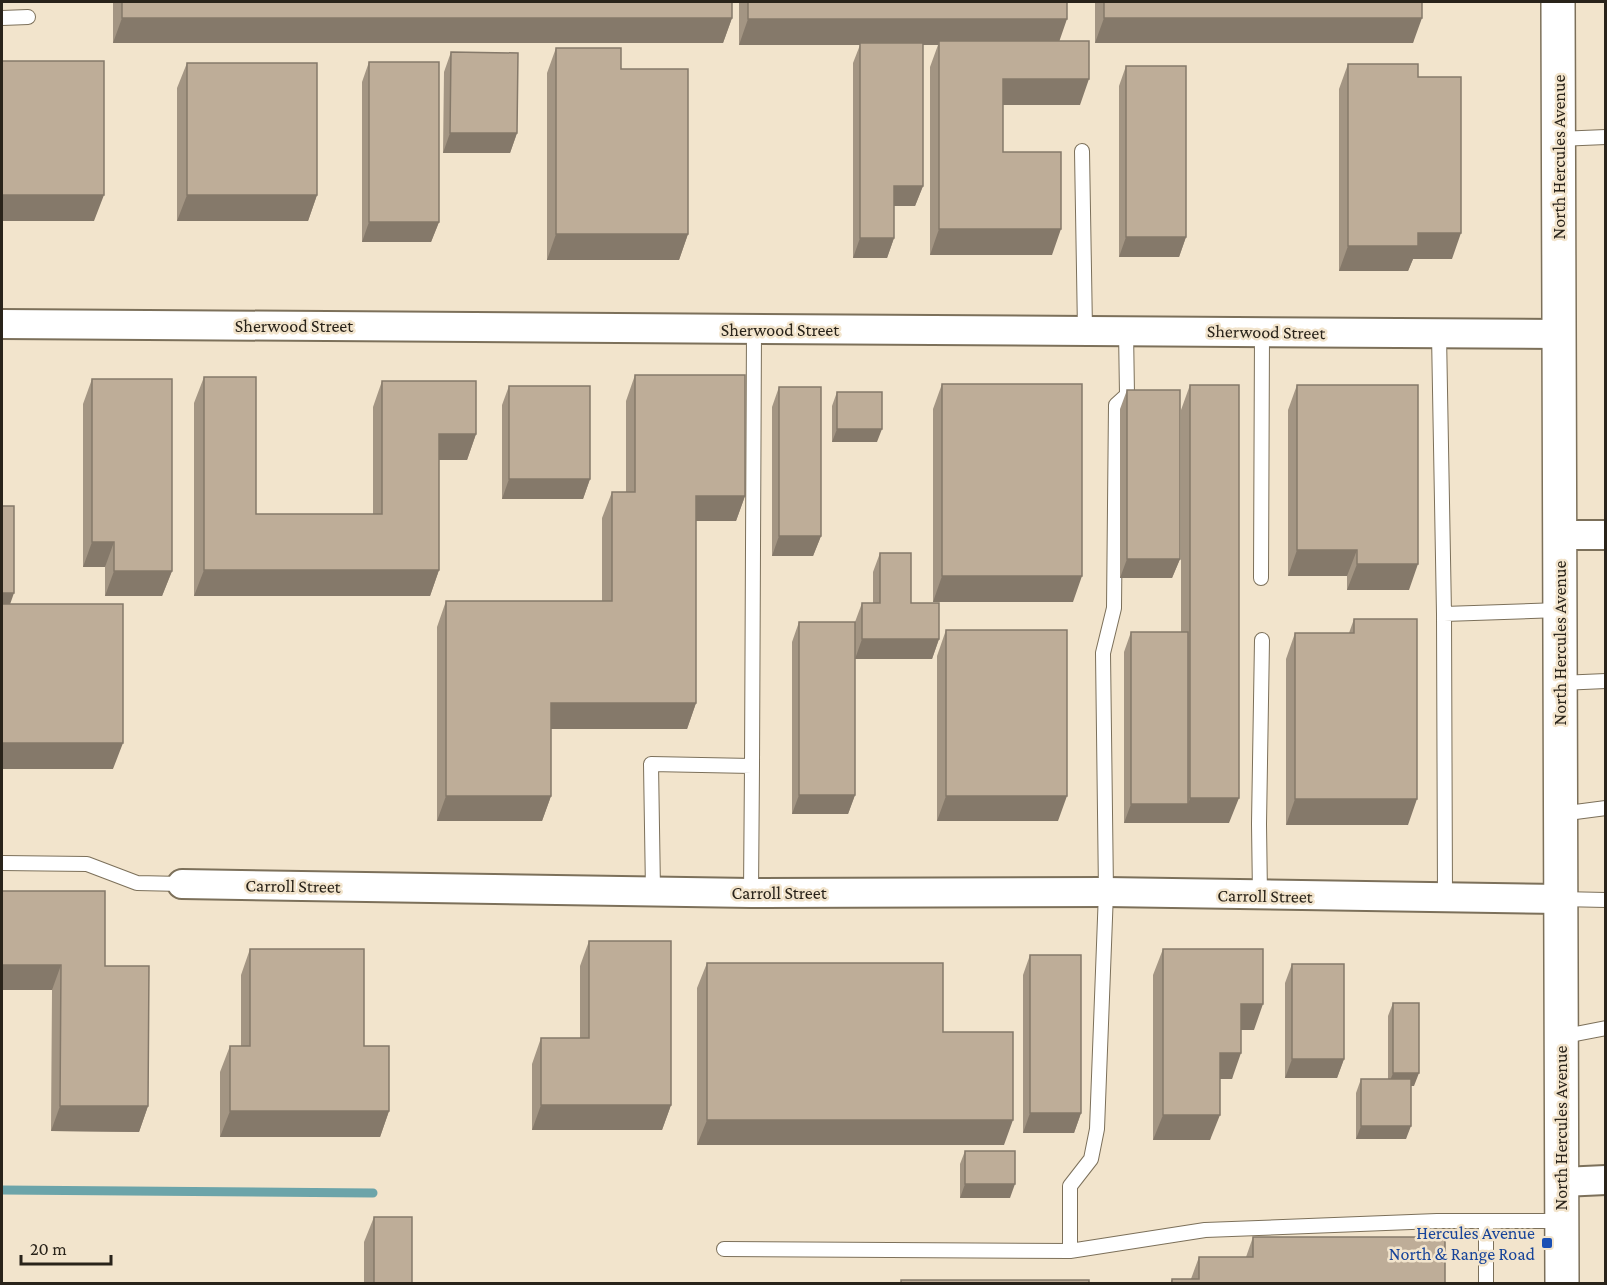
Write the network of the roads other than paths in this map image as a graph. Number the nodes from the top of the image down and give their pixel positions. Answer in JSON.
{"nodes":[{"id":1,"x":1558,"y":2,"type":"edge"},
{"id":2,"x":28,"y":17,"type":"dead end"},
{"id":3,"x":2,"y":18,"type":"edge"},
{"id":4,"x":1605,"y":137,"type":"edge"},
{"id":5,"x":1558,"y":139,"type":"junction"},
{"id":6,"x":1082,"y":151,"type":"dead end"},
{"id":7,"x":2,"y":324,"type":"edge"},
{"id":8,"x":754,"y":330,"type":"junction"},
{"id":9,"x":1085,"y":330,"type":"junction"},
{"id":10,"x":1126,"y":330,"type":"junction"},
{"id":11,"x":1262,"y":333,"type":"junction"},
{"id":12,"x":1439,"y":334,"type":"junction"},
{"id":13,"x":1559,"y":334,"type":"junction"},
{"id":14,"x":1560,"y":535,"type":"junction"},
{"id":15,"x":1605,"y":535,"type":"edge"},
{"id":16,"x":1261,"y":578,"type":"dead end"},
{"id":17,"x":1560,"y":610,"type":"junction"},
{"id":18,"x":1444,"y":614,"type":"junction"},
{"id":19,"x":1262,"y":640,"type":"dead end"},
{"id":20,"x":1605,"y":681,"type":"edge"},
{"id":21,"x":1560,"y":683,"type":"junction"},
{"id":22,"x":752,"y":766,"type":"junction"},
{"id":23,"x":1605,"y":808,"type":"edge"},
{"id":24,"x":1560,"y":814,"type":"junction"},
{"id":25,"x":2,"y":862,"type":"edge"},
{"id":26,"x":182,"y":884,"type":"joint"},
{"id":27,"x":653,"y":891,"type":"junction"},
{"id":28,"x":1106,"y":892,"type":"junction"},
{"id":29,"x":751,"y":893,"type":"junction"},
{"id":30,"x":1260,"y":896,"type":"junction"},
{"id":31,"x":1445,"y":898,"type":"junction"},
{"id":32,"x":1560,"y":899,"type":"junction"},
{"id":33,"x":1605,"y":900,"type":"edge"},
{"id":34,"x":1605,"y":1028,"type":"edge"},
{"id":35,"x":1560,"y":1037,"type":"junction"},
{"id":36,"x":1605,"y":1180,"type":"edge"},
{"id":37,"x":1562,"y":1182,"type":"junction"},
{"id":38,"x":1486,"y":1221,"type":"junction"},
{"id":39,"x":1562,"y":1221,"type":"junction"},
{"id":40,"x":724,"y":1249,"type":"dead end"},
{"id":41,"x":1070,"y":1251,"type":"junction"},
{"id":42,"x":1486,"y":1284,"type":"edge"},
{"id":43,"x":1562,"y":1284,"type":"edge"}],
"edges":[{"from":1,"to":5,"type":"street","name":"North Hercules Avenue"},
{"from":2,"to":3,"type":"lane"},
{"from":4,"to":5,"type":"lane"},
{"from":5,"to":13,"type":"street","name":"North Hercules Avenue"},
{"from":6,"to":9,"type":"lane"},
{"from":7,"to":8,"type":"street","name":"Sherwood Street"},
{"from":8,"to":9,"type":"street","name":"Sherwood Street"},
{"from":8,"to":22,"type":"lane"},
{"from":9,"to":10,"type":"street","name":"Sherwood Street"},
{"from":10,"to":11,"type":"street","name":"Sherwood Street"},
{"from":10,"to":28,"type":"lane"},
{"from":11,"to":12,"type":"street","name":"Sherwood Street"},
{"from":11,"to":16,"type":"lane"},
{"from":12,"to":13,"type":"street","name":"Sherwood Street"},
{"from":12,"to":18,"type":"lane"},
{"from":13,"to":14,"type":"street","name":"North Hercules Avenue"},
{"from":14,"to":15,"type":"street"},
{"from":14,"to":17,"type":"street","name":"North Hercules Avenue"},
{"from":17,"to":18,"type":"lane"},
{"from":17,"to":21,"type":"street","name":"North Hercules Avenue"},
{"from":18,"to":31,"type":"lane"},
{"from":19,"to":30,"type":"lane"},
{"from":20,"to":21,"type":"lane"},
{"from":21,"to":24,"type":"street","name":"North Hercules Avenue"},
{"from":22,"to":27,"type":"lane"},
{"from":22,"to":29,"type":"lane"},
{"from":23,"to":24,"type":"lane"},
{"from":24,"to":32,"type":"street","name":"North Hercules Avenue"},
{"from":25,"to":26,"type":"lane","name":"Carroll Street"},
{"from":26,"to":27,"type":"street","name":"Carroll Street"},
{"from":27,"to":29,"type":"street","name":"Carroll Street"},
{"from":28,"to":29,"type":"street","name":"Carroll Street"},
{"from":28,"to":30,"type":"street","name":"Carroll Street"},
{"from":28,"to":41,"type":"lane"},
{"from":30,"to":31,"type":"street","name":"Carroll Street"},
{"from":31,"to":32,"type":"street","name":"Carroll Street"},
{"from":32,"to":33,"type":"lane"},
{"from":32,"to":35,"type":"street","name":"North Hercules Avenue"},
{"from":34,"to":35,"type":"lane"},
{"from":35,"to":37,"type":"street","name":"North Hercules Avenue"},
{"from":36,"to":37,"type":"street"},
{"from":37,"to":39,"type":"street","name":"North Hercules Avenue"},
{"from":38,"to":39,"type":"lane"},
{"from":38,"to":41,"type":"lane"},
{"from":38,"to":42,"type":"lane"},
{"from":39,"to":43,"type":"street","name":"North Hercules Avenue"},
{"from":40,"to":41,"type":"lane"}]}
